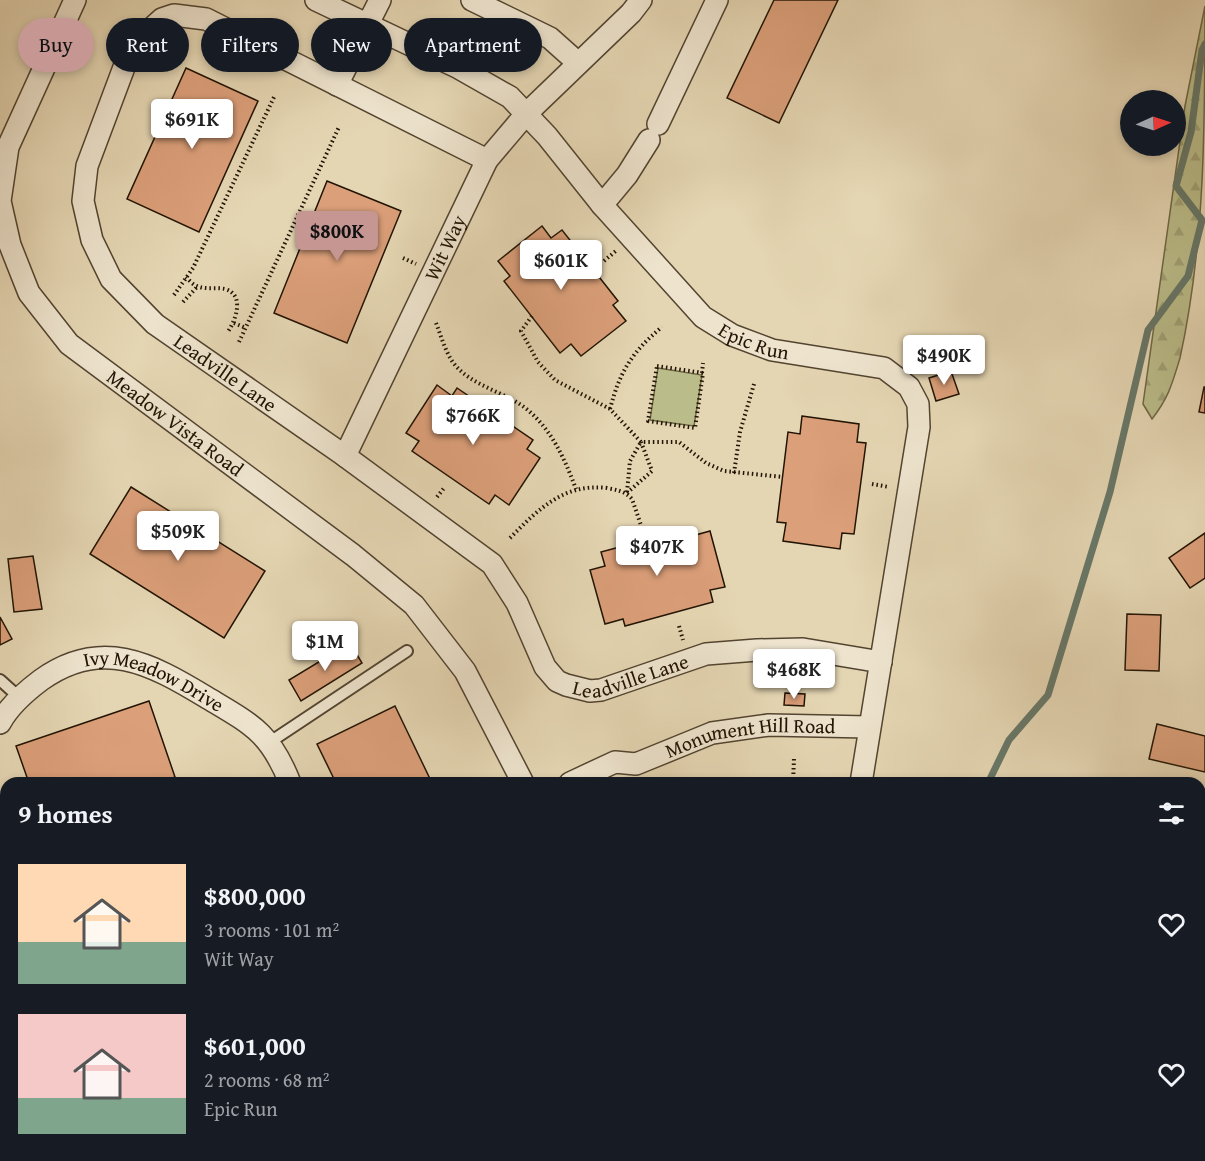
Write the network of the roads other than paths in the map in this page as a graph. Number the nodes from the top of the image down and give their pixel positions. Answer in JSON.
{"nodes":[{"id":1,"x":75,"y":0,"type":"edge"},
{"id":2,"x":316,"y":0,"type":"edge"},
{"id":3,"x":380,"y":0,"type":"edge"},
{"id":4,"x":472,"y":0,"type":"edge"},
{"id":5,"x":641,"y":0,"type":"edge"},
{"id":6,"x":717,"y":0,"type":"edge"},
{"id":7,"x":351,"y":18,"type":"edge"},
{"id":8,"x":371,"y":18,"type":"edge"},
{"id":9,"x":392,"y":37,"type":"edge"},
{"id":10,"x":578,"y":63,"type":"junction"},
{"id":11,"x":344,"y":72,"type":"edge"},
{"id":12,"x":337,"y":85,"type":"junction"},
{"id":13,"x":526,"y":114,"type":"junction"},
{"id":14,"x":487,"y":160,"type":"junction"},
{"id":15,"x":602,"y":205,"type":"junction"},
{"id":16,"x":345,"y":456,"type":"junction"},
{"id":17,"x":407,"y":651,"type":"dead end"},
{"id":18,"x":880,"y":662,"type":"junction"},
{"id":19,"x":0,"y":680,"type":"edge"},
{"id":20,"x":20,"y":698,"type":"junction"},
{"id":21,"x":0,"y":723,"type":"edge"},
{"id":22,"x":869,"y":727,"type":"junction"},
{"id":23,"x":270,"y":742,"type":"junction"},
{"id":24,"x":636,"y":764,"type":"junction"},
{"id":25,"x":288,"y":777,"type":"edge"},
{"id":26,"x":520,"y":777,"type":"edge"},
{"id":27,"x":600,"y":777,"type":"edge"},
{"id":28,"x":629,"y":777,"type":"edge"},
{"id":29,"x":862,"y":777,"type":"edge"}],
"edges":[{"from":1,"to":26,"type":"street","name":"Meadow Vista Road"},
{"from":2,"to":7,"type":"street","name":"Epic Run"},
{"from":3,"to":8,"type":"street"},
{"from":4,"to":10,"type":"street"},
{"from":5,"to":10,"type":"street","name":"Wit Way"},
{"from":6,"to":15,"type":"street"},
{"from":9,"to":13,"type":"street","name":"Epic Run"},
{"from":10,"to":13,"type":"street","name":"Wit Way"},
{"from":11,"to":12,"type":"street"},
{"from":12,"to":14,"type":"street","name":"Leadville Lane"},
{"from":12,"to":16,"type":"street","name":"Leadville Lane"},
{"from":13,"to":14,"type":"street","name":"Wit Way"},
{"from":13,"to":15,"type":"street","name":"Epic Run"},
{"from":14,"to":16,"type":"street","name":"Wit Way"},
{"from":15,"to":18,"type":"street","name":"Epic Run"},
{"from":16,"to":18,"type":"street","name":"Leadville Lane"},
{"from":17,"to":23,"type":"lane"},
{"from":18,"to":22,"type":"street","name":"Epic Run"},
{"from":19,"to":20,"type":"lane"},
{"from":20,"to":21,"type":"street","name":"Ivy Meadow Drive"},
{"from":20,"to":23,"type":"street","name":"Ivy Meadow Drive"},
{"from":22,"to":24,"type":"street","name":"Monument Hill Road"},
{"from":22,"to":29,"type":"street","name":"Epic Run"},
{"from":23,"to":25,"type":"street","name":"Ivy Meadow Drive"},
{"from":24,"to":27,"type":"street","name":"Monument Hill Road"},
{"from":24,"to":28,"type":"street"}]}
